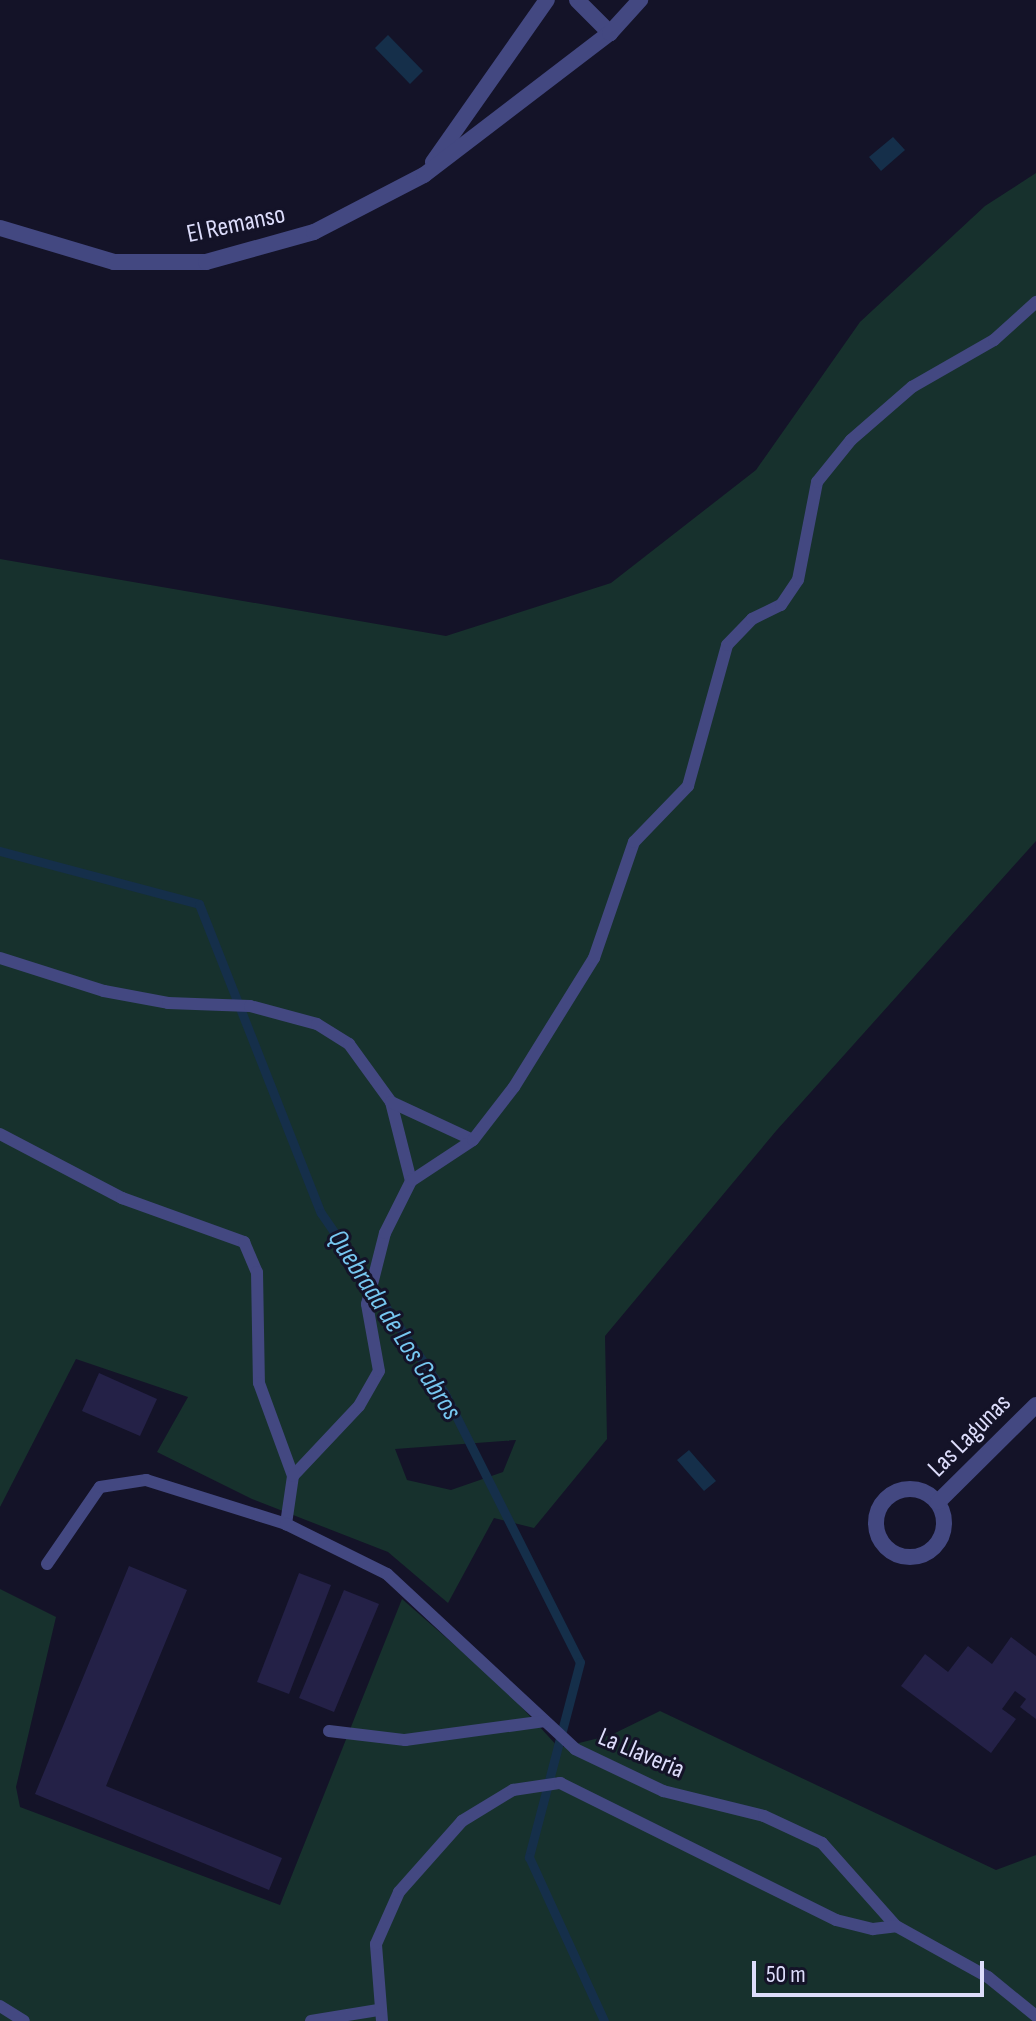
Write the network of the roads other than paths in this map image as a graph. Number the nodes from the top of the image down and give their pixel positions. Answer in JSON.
{"nodes":[{"id":1,"x":547,"y":0,"type":"edge"},
{"id":2,"x":577,"y":0,"type":"edge"},
{"id":3,"x":640,"y":0,"type":"edge"},
{"id":4,"x":610,"y":33,"type":"junction"},
{"id":5,"x":424,"y":175,"type":"junction"},
{"id":6,"x":0,"y":228,"type":"edge"},
{"id":7,"x":1036,"y":302,"type":"edge"},
{"id":8,"x":0,"y":958,"type":"edge"},
{"id":9,"x":391,"y":1102,"type":"junction"},
{"id":10,"x":0,"y":1134,"type":"edge"},
{"id":11,"x":473,"y":1140,"type":"junction"},
{"id":12,"x":411,"y":1181,"type":"junction"},
{"id":13,"x":1036,"y":1405,"type":"edge"},
{"id":14,"x":293,"y":1476,"type":"junction"},
{"id":15,"x":938,"y":1502,"type":"junction"},
{"id":16,"x":286,"y":1524,"type":"junction"},
{"id":17,"x":47,"y":1564,"type":"dead end"},
{"id":18,"x":545,"y":1721,"type":"junction"},
{"id":19,"x":329,"y":1731,"type":"dead end"},
{"id":20,"x":896,"y":1926,"type":"junction"},
{"id":21,"x":0,"y":2006,"type":"edge"},
{"id":22,"x":380,"y":2016,"type":"edge"},
{"id":23,"x":1036,"y":2016,"type":"edge"},
{"id":24,"x":24,"y":2021,"type":"edge"},
{"id":25,"x":311,"y":2021,"type":"edge"}],
"edges":[{"from":1,"to":5,"type":"street","name":"El Remanso"},
{"from":2,"to":4,"type":"street"},
{"from":3,"to":4,"type":"street","name":"El Remanso"},
{"from":4,"to":5,"type":"street","name":"El Remanso"},
{"from":5,"to":6,"type":"street","name":"El Remanso"},
{"from":7,"to":11,"type":"lane"},
{"from":8,"to":9,"type":"lane"},
{"from":9,"to":11,"type":"lane"},
{"from":9,"to":12,"type":"lane"},
{"from":10,"to":14,"type":"lane"},
{"from":11,"to":12,"type":"lane"},
{"from":12,"to":14,"type":"lane"},
{"from":13,"to":15,"type":"street","name":"Las Lagunas"},
{"from":14,"to":16,"type":"lane"},
{"from":15,"to":15,"type":"street","name":"Las Lagunas"},
{"from":16,"to":17,"type":"lane","name":"La Llaveria"},
{"from":16,"to":18,"type":"lane","name":"La Llaveria"},
{"from":18,"to":19,"type":"lane"},
{"from":18,"to":20,"type":"lane","name":"La Llaveria"},
{"from":20,"to":22,"type":"lane"},
{"from":20,"to":23,"type":"lane","name":"La Llaveria"},
{"from":21,"to":24,"type":"lane"},
{"from":22,"to":25,"type":"lane"}]}
